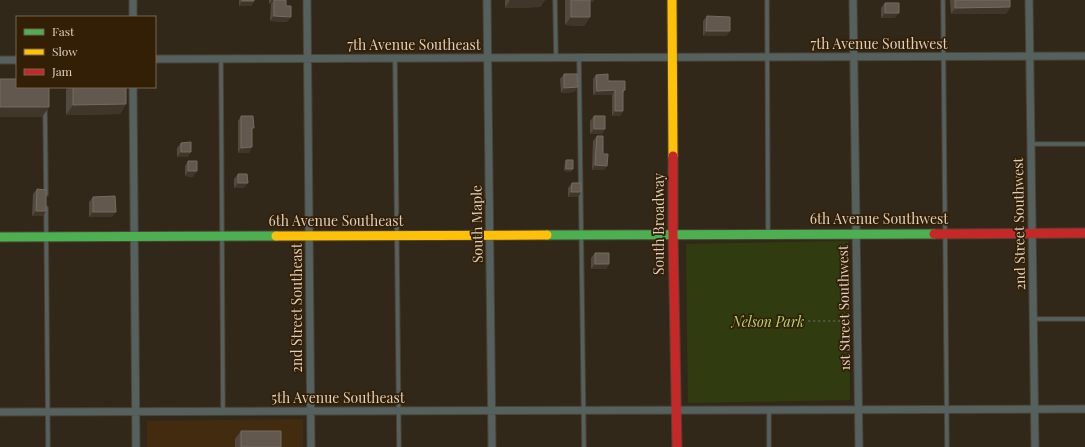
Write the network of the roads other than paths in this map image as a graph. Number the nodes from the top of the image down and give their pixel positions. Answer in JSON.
{"nodes":[{"id":1,"x":133,"y":0,"type":"edge"},
{"id":2,"x":307,"y":0,"type":"edge"},
{"id":3,"x":487,"y":0,"type":"edge"},
{"id":4,"x":555,"y":0,"type":"edge"},
{"id":5,"x":672,"y":0,"type":"edge"},
{"id":6,"x":767,"y":0,"type":"edge"},
{"id":7,"x":854,"y":0,"type":"edge"},
{"id":8,"x":943,"y":0,"type":"edge"},
{"id":9,"x":1029,"y":0,"type":"edge"},
{"id":10,"x":133,"y":16,"type":"edge"},
{"id":11,"x":944,"y":56,"type":"junction"},
{"id":12,"x":1029,"y":56,"type":"junction"},
{"id":13,"x":1085,"y":56,"type":"edge"},
{"id":14,"x":768,"y":57,"type":"junction"},
{"id":15,"x":854,"y":57,"type":"junction"},
{"id":16,"x":308,"y":58,"type":"junction"},
{"id":17,"x":395,"y":58,"type":"junction"},
{"id":18,"x":487,"y":58,"type":"junction"},
{"id":19,"x":556,"y":58,"type":"junction"},
{"id":20,"x":579,"y":58,"type":"junction"},
{"id":21,"x":673,"y":58,"type":"junction"},
{"id":22,"x":156,"y":59,"type":"edge"},
{"id":23,"x":221,"y":59,"type":"junction"},
{"id":24,"x":0,"y":60,"type":"edge"},
{"id":25,"x":16,"y":60,"type":"edge"},
{"id":26,"x":134,"y":88,"type":"edge"},
{"id":27,"x":45,"y":103,"type":"edge"},
{"id":28,"x":1031,"y":144,"type":"junction"},
{"id":29,"x":1085,"y":144,"type":"edge"},
{"id":30,"x":46,"y":197,"type":"edge"},
{"id":31,"x":46,"y":205,"type":"edge"},
{"id":32,"x":1085,"y":232,"type":"edge"},
{"id":33,"x":856,"y":233,"type":"junction"},
{"id":34,"x":945,"y":233,"type":"junction"},
{"id":35,"x":1032,"y":233,"type":"junction"},
{"id":36,"x":673,"y":234,"type":"junction"},
{"id":37,"x":768,"y":234,"type":"junction"},
{"id":38,"x":135,"y":235,"type":"junction"},
{"id":39,"x":222,"y":235,"type":"junction"},
{"id":40,"x":310,"y":235,"type":"junction"},
{"id":41,"x":398,"y":235,"type":"junction"},
{"id":42,"x":490,"y":235,"type":"junction"},
{"id":43,"x":581,"y":235,"type":"junction"},
{"id":44,"x":47,"y":236,"type":"junction"},
{"id":45,"x":0,"y":237,"type":"edge"},
{"id":46,"x":1034,"y":319,"type":"junction"},
{"id":47,"x":1085,"y":319,"type":"edge"},
{"id":48,"x":947,"y":409,"type":"junction"},
{"id":49,"x":1035,"y":409,"type":"junction"},
{"id":50,"x":1085,"y":409,"type":"edge"},
{"id":51,"x":491,"y":410,"type":"junction"},
{"id":52,"x":584,"y":410,"type":"junction"},
{"id":53,"x":676,"y":410,"type":"junction"},
{"id":54,"x":769,"y":410,"type":"junction"},
{"id":55,"x":859,"y":410,"type":"junction"},
{"id":56,"x":399,"y":411,"type":"junction"},
{"id":57,"x":0,"y":412,"type":"edge"},
{"id":58,"x":48,"y":412,"type":"junction"},
{"id":59,"x":135,"y":412,"type":"junction"},
{"id":60,"x":224,"y":412,"type":"junction"},
{"id":61,"x":311,"y":412,"type":"junction"},
{"id":62,"x":48,"y":447,"type":"edge"},
{"id":63,"x":136,"y":447,"type":"edge"},
{"id":64,"x":311,"y":447,"type":"edge"},
{"id":65,"x":399,"y":447,"type":"edge"},
{"id":66,"x":492,"y":447,"type":"edge"},
{"id":67,"x":584,"y":447,"type":"edge"},
{"id":68,"x":677,"y":447,"type":"edge"},
{"id":69,"x":769,"y":447,"type":"edge"},
{"id":70,"x":859,"y":447,"type":"edge"},
{"id":71,"x":947,"y":447,"type":"edge"},
{"id":72,"x":1035,"y":447,"type":"edge"}],
"edges":[{"from":1,"to":10,"type":"street"},
{"from":2,"to":16,"type":"street","name":"2nd Street Southeast"},
{"from":3,"to":18,"type":"street","name":"South Maple"},
{"from":4,"to":19,"type":"lane"},
{"from":5,"to":21,"type":"street","name":"South Broadway"},
{"from":6,"to":14,"type":"lane"},
{"from":7,"to":15,"type":"street","name":"1st Street Southwest"},
{"from":8,"to":11,"type":"lane"},
{"from":9,"to":12,"type":"street","name":"2nd Street Southwest"},
{"from":11,"to":12,"type":"street","name":"7th Avenue Southwest"},
{"from":11,"to":15,"type":"street","name":"7th Avenue Southwest"},
{"from":11,"to":34,"type":"lane"},
{"from":12,"to":13,"type":"street","name":"7th Avenue Southwest"},
{"from":12,"to":28,"type":"street","name":"2nd Street Southwest"},
{"from":14,"to":15,"type":"street","name":"7th Avenue Southwest"},
{"from":14,"to":21,"type":"street","name":"7th Avenue Southwest"},
{"from":14,"to":37,"type":"lane"},
{"from":15,"to":33,"type":"street","name":"1st Street Southwest"},
{"from":16,"to":17,"type":"street","name":"7th Avenue Southeast"},
{"from":16,"to":23,"type":"street","name":"7th Avenue Southeast"},
{"from":16,"to":40,"type":"street","name":"2nd Street Southeast"},
{"from":17,"to":18,"type":"street","name":"7th Avenue Southeast"},
{"from":17,"to":41,"type":"lane"},
{"from":18,"to":19,"type":"street","name":"7th Avenue Southeast"},
{"from":18,"to":42,"type":"street","name":"South Maple"},
{"from":19,"to":20,"type":"street","name":"7th Avenue Southeast"},
{"from":20,"to":21,"type":"street","name":"7th Avenue Southeast"},
{"from":20,"to":43,"type":"lane"},
{"from":21,"to":36,"type":"street","name":"South Broadway"},
{"from":22,"to":23,"type":"street","name":"7th Avenue Southeast"},
{"from":23,"to":39,"type":"lane"},
{"from":24,"to":25,"type":"street"},
{"from":26,"to":38,"type":"street"},
{"from":27,"to":30,"type":"lane"},
{"from":28,"to":29,"type":"lane"},
{"from":28,"to":35,"type":"street","name":"2nd Street Southwest"},
{"from":31,"to":44,"type":"lane"},
{"from":32,"to":35,"type":"street","name":"6th Avenue Southwest"},
{"from":33,"to":34,"type":"street","name":"6th Avenue Southwest"},
{"from":33,"to":37,"type":"street","name":"6th Avenue Southwest"},
{"from":33,"to":55,"type":"street","name":"1st Street Southwest"},
{"from":34,"to":35,"type":"street","name":"6th Avenue Southwest"},
{"from":34,"to":48,"type":"lane"},
{"from":35,"to":46,"type":"street","name":"2nd Street Southwest"},
{"from":36,"to":37,"type":"street","name":"6th Avenue Southwest"},
{"from":36,"to":43,"type":"street","name":"6th Avenue Southeast"},
{"from":36,"to":53,"type":"street","name":"South Broadway"},
{"from":38,"to":39,"type":"street","name":"6th Avenue Southeast"},
{"from":38,"to":44,"type":"street","name":"6th Avenue Southeast"},
{"from":38,"to":59,"type":"street"},
{"from":39,"to":40,"type":"street","name":"6th Avenue Southeast"},
{"from":39,"to":60,"type":"lane"},
{"from":40,"to":41,"type":"street","name":"6th Avenue Southeast"},
{"from":40,"to":61,"type":"street","name":"2nd Street Southeast"},
{"from":41,"to":42,"type":"street","name":"6th Avenue Southeast"},
{"from":41,"to":56,"type":"lane"},
{"from":42,"to":43,"type":"street","name":"6th Avenue Southeast"},
{"from":42,"to":51,"type":"street","name":"South Maple"},
{"from":43,"to":52,"type":"lane"},
{"from":44,"to":45,"type":"street","name":"6th Avenue Southeast"},
{"from":44,"to":58,"type":"lane"},
{"from":46,"to":47,"type":"lane"},
{"from":46,"to":49,"type":"street","name":"2nd Street Southwest"},
{"from":48,"to":49,"type":"street","name":"5th Avenue Southeast"},
{"from":48,"to":55,"type":"street","name":"5th Avenue Southeast"},
{"from":48,"to":71,"type":"lane"},
{"from":49,"to":50,"type":"street","name":"5th Avenue Southeast"},
{"from":49,"to":72,"type":"street","name":"2nd Street Southwest"},
{"from":51,"to":52,"type":"street","name":"5th Avenue Southeast"},
{"from":51,"to":56,"type":"street","name":"5th Avenue Southeast"},
{"from":51,"to":66,"type":"street","name":"South Maple"},
{"from":52,"to":53,"type":"street","name":"5th Avenue Southeast"},
{"from":52,"to":67,"type":"lane"},
{"from":53,"to":54,"type":"street","name":"5th Avenue Southeast"},
{"from":53,"to":68,"type":"street","name":"South Broadway"},
{"from":54,"to":55,"type":"street","name":"5th Avenue Southeast"},
{"from":54,"to":69,"type":"lane"},
{"from":55,"to":70,"type":"street","name":"1st Street Southwest"},
{"from":56,"to":61,"type":"street","name":"5th Avenue Southeast"},
{"from":56,"to":65,"type":"lane"},
{"from":57,"to":58,"type":"street","name":"5th Avenue Southeast"},
{"from":58,"to":59,"type":"street","name":"5th Avenue Southeast"},
{"from":58,"to":62,"type":"lane"},
{"from":59,"to":60,"type":"street","name":"5th Avenue Southeast"},
{"from":59,"to":63,"type":"street"},
{"from":60,"to":61,"type":"street","name":"5th Avenue Southeast"},
{"from":61,"to":64,"type":"street","name":"2nd Street Southeast"}]}
